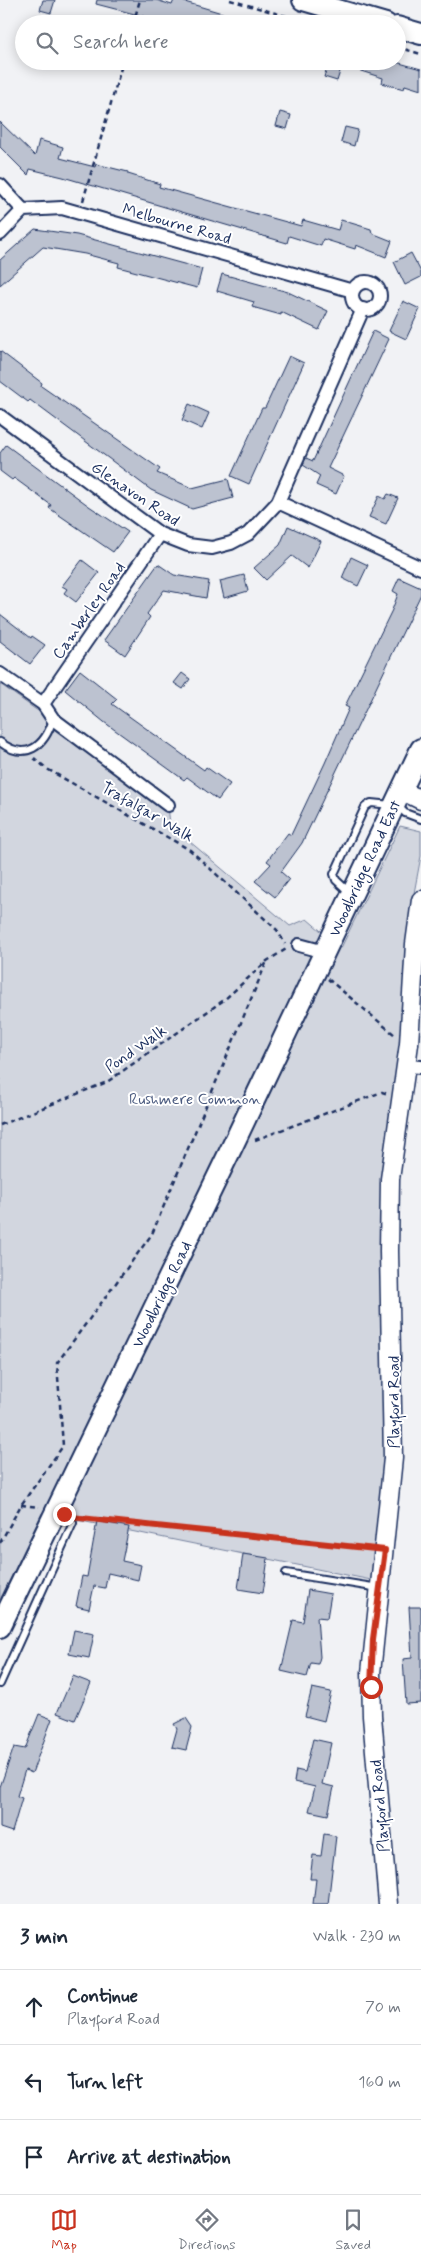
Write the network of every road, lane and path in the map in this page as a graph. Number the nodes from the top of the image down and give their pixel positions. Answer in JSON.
{"nodes":[{"id":1,"x":140,"y":0,"type":"edge"},
{"id":2,"x":230,"y":0,"type":"edge"},
{"id":3,"x":303,"y":0,"type":"edge"},
{"id":4,"x":136,"y":15,"type":"edge"},
{"id":5,"x":282,"y":15,"type":"edge"},
{"id":6,"x":355,"y":15,"type":"edge"},
{"id":7,"x":406,"y":30,"type":"edge"},
{"id":8,"x":421,"y":34,"type":"edge"},
{"id":9,"x":406,"y":50,"type":"edge"},
{"id":10,"x":421,"y":54,"type":"edge"},
{"id":11,"x":120,"y":70,"type":"edge"},
{"id":12,"x":0,"y":185,"type":"edge"},
{"id":13,"x":23,"y":210,"type":"junction"},
{"id":14,"x":80,"y":212,"type":"junction"},
{"id":15,"x":0,"y":234,"type":"edge"},
{"id":16,"x":353,"y":291,"type":"junction"},
{"id":17,"x":362,"y":309,"type":"junction"},
{"id":18,"x":0,"y":416,"type":"edge"},
{"id":19,"x":278,"y":502,"type":"junction"},
{"id":20,"x":160,"y":534,"type":"junction"},
{"id":21,"x":421,"y":568,"type":"edge"},
{"id":22,"x":0,"y":674,"type":"edge"},
{"id":23,"x":43,"y":704,"type":"junction"},
{"id":24,"x":53,"y":719,"type":"junction"},
{"id":25,"x":0,"y":742,"type":"edge"},
{"id":26,"x":421,"y":749,"type":"edge"},
{"id":27,"x":26,"y":751,"type":"junction"},
{"id":28,"x":397,"y":799,"type":"junction"},
{"id":29,"x":421,"y":800,"type":"edge"},
{"id":30,"x":168,"y":805,"type":"dead end"},
{"id":31,"x":421,"y":819,"type":"edge"},
{"id":32,"x":421,"y":900,"type":"edge"},
{"id":33,"x":292,"y":947,"type":"junction"},
{"id":34,"x":267,"y":961,"type":"junction"},
{"id":35,"x":324,"y":963,"type":"junction"},
{"id":36,"x":397,"y":1037,"type":"dead end"},
{"id":37,"x":414,"y":1066,"type":"edge"},
{"id":38,"x":401,"y":1097,"type":"junction"},
{"id":39,"x":0,"y":1125,"type":"edge"},
{"id":40,"x":252,"y":1141,"type":"dead end"},
{"id":41,"x":21,"y":1505,"type":"junction"},
{"id":42,"x":62,"y":1509,"type":"junction"},
{"id":43,"x":0,"y":1543,"type":"edge"},
{"id":44,"x":385,"y":1550,"type":"junction"},
{"id":45,"x":286,"y":1573,"type":"dead end"},
{"id":46,"x":379,"y":1588,"type":"junction"},
{"id":47,"x":0,"y":1627,"type":"edge"},
{"id":48,"x":0,"y":1684,"type":"edge"},
{"id":49,"x":388,"y":1904,"type":"edge"}],
"edges":[{"from":1,"to":4,"type":"path"},
{"from":2,"to":5,"type":"path"},
{"from":3,"to":6,"type":"main road"},
{"from":7,"to":8,"type":"main road"},
{"from":9,"to":10,"type":"path"},
{"from":11,"to":14,"type":"path"},
{"from":12,"to":13,"type":"street"},
{"from":13,"to":14,"type":"street","name":"Melbourne Road"},
{"from":13,"to":15,"type":"street"},
{"from":14,"to":16,"type":"street","name":"Melbourne Road"},
{"from":16,"to":17,"type":"street"},
{"from":16,"to":17,"type":"street"},
{"from":17,"to":19,"type":"street"},
{"from":18,"to":20,"type":"street","name":"Glenavon Road"},
{"from":19,"to":20,"type":"street","name":"Glenavon Road"},
{"from":19,"to":21,"type":"street"},
{"from":20,"to":23,"type":"street","name":"Camberley Road"},
{"from":22,"to":23,"type":"street"},
{"from":23,"to":24,"type":"street"},
{"from":24,"to":27,"type":"lane"},
{"from":24,"to":30,"type":"street"},
{"from":25,"to":27,"type":"lane"},
{"from":26,"to":28,"type":"main road","name":"Woodbridge Road East"},
{"from":27,"to":33,"type":"path","name":"Trafalgar Walk"},
{"from":28,"to":29,"type":"street"},
{"from":28,"to":31,"type":"lane"},
{"from":28,"to":35,"type":"main road","name":"Woodbridge Road East"},
{"from":32,"to":37,"type":"street","name":"Playford Road"},
{"from":33,"to":34,"type":"path"},
{"from":33,"to":35,"type":"street"},
{"from":34,"to":39,"type":"path","name":"Pond Walk"},
{"from":34,"to":41,"type":"path"},
{"from":35,"to":36,"type":"path"},
{"from":35,"to":42,"type":"main road","name":"Woodbridge Road"},
{"from":37,"to":38,"type":"street","name":"Playford Road"},
{"from":38,"to":40,"type":"path"},
{"from":38,"to":44,"type":"street","name":"Playford Road"},
{"from":41,"to":42,"type":"path"},
{"from":41,"to":43,"type":"path"},
{"from":42,"to":44,"type":"path"},
{"from":42,"to":47,"type":"main road","name":"Woodbridge Road"},
{"from":42,"to":48,"type":"lane"},
{"from":44,"to":46,"type":"street","name":"Playford Road"},
{"from":45,"to":46,"type":"lane"},
{"from":46,"to":49,"type":"street","name":"Playford Road"}]}
